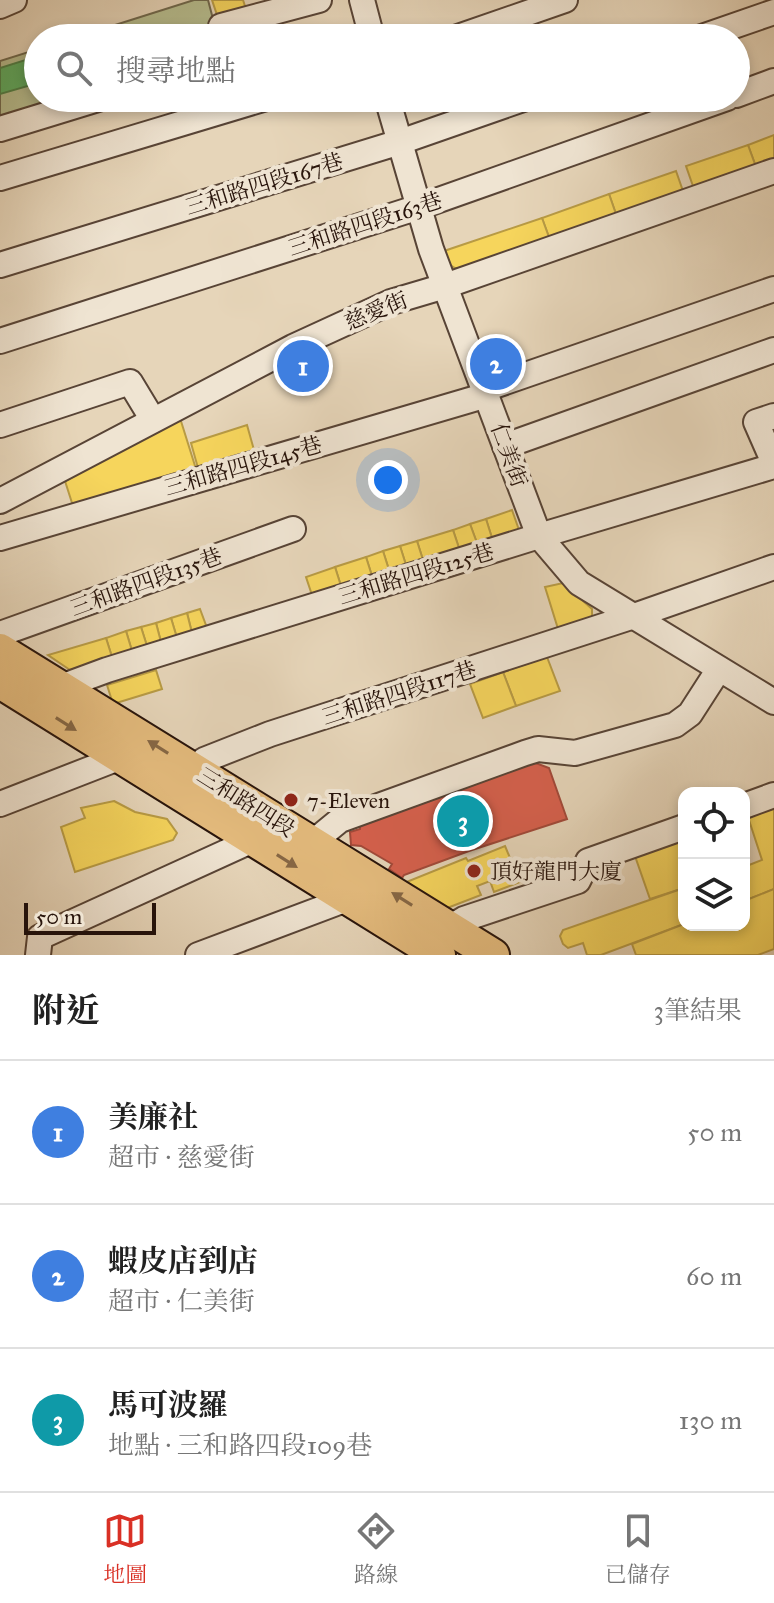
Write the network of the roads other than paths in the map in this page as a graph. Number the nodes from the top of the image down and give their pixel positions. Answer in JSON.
{"nodes":[{"id":1,"x":14,"y":0,"type":"edge"},
{"id":2,"x":319,"y":0,"type":"edge"},
{"id":3,"x":362,"y":0,"type":"edge"},
{"id":4,"x":565,"y":0,"type":"edge"},
{"id":5,"x":0,"y":6,"type":"edge"},
{"id":6,"x":774,"y":12,"type":"edge"},
{"id":7,"x":229,"y":24,"type":"edge"},
{"id":8,"x":368,"y":24,"type":"edge"},
{"id":9,"x":496,"y":24,"type":"edge"},
{"id":10,"x":739,"y":24,"type":"edge"},
{"id":11,"x":774,"y":81,"type":"edge"},
{"id":12,"x":750,"y":90,"type":"edge"},
{"id":13,"x":55,"y":112,"type":"edge"},
{"id":14,"x":219,"y":112,"type":"edge"},
{"id":15,"x":391,"y":112,"type":"edge"},
{"id":16,"x":486,"y":112,"type":"edge"},
{"id":17,"x":687,"y":112,"type":"edge"},
{"id":18,"x":0,"y":129,"type":"edge"},
{"id":19,"x":400,"y":142,"type":"junction"},
{"id":20,"x":774,"y":171,"type":"edge"},
{"id":21,"x":0,"y":178,"type":"edge"},
{"id":22,"x":419,"y":207,"type":"junction"},
{"id":23,"x":0,"y":265,"type":"edge"},
{"id":24,"x":445,"y":286,"type":"junction"},
{"id":25,"x":774,"y":289,"type":"edge"},
{"id":26,"x":0,"y":341,"type":"edge"},
{"id":27,"x":774,"y":350,"type":"edge"},
{"id":28,"x":486,"y":392,"type":"junction"},
{"id":29,"x":774,"y":416,"type":"edge"},
{"id":30,"x":153,"y":420,"type":"junction"},
{"id":31,"x":0,"y":425,"type":"edge"},
{"id":32,"x":505,"y":446,"type":"junction"},
{"id":33,"x":774,"y":465,"type":"edge"},
{"id":34,"x":0,"y":501,"type":"edge"},
{"id":35,"x":293,"y":529,"type":"dead end"},
{"id":36,"x":539,"y":536,"type":"junction"},
{"id":37,"x":0,"y":538,"type":"edge"},
{"id":38,"x":774,"y":567,"type":"edge"},
{"id":39,"x":634,"y":616,"type":"junction"},
{"id":40,"x":0,"y":634,"type":"edge"},
{"id":41,"x":0,"y":650,"type":"edge"},
{"id":42,"x":719,"y":669,"type":"junction"},
{"id":43,"x":0,"y":682,"type":"edge"},
{"id":44,"x":61,"y":687,"type":"junction"},
{"id":45,"x":774,"y":702,"type":"edge"},
{"id":46,"x":121,"y":757,"type":"junction"},
{"id":47,"x":190,"y":784,"type":"junction"},
{"id":48,"x":774,"y":795,"type":"edge"},
{"id":49,"x":0,"y":804,"type":"edge"},
{"id":50,"x":750,"y":804,"type":"edge"},
{"id":51,"x":678,"y":829,"type":"edge"},
{"id":52,"x":253,"y":840,"type":"junction"},
{"id":53,"x":312,"y":843,"type":"junction"},
{"id":54,"x":347,"y":899,"type":"junction"},
{"id":55,"x":438,"y":947,"type":"edge"},
{"id":56,"x":38,"y":955,"type":"edge"},
{"id":57,"x":198,"y":955,"type":"edge"},
{"id":58,"x":493,"y":955,"type":"edge"}],
"edges":[{"from":1,"to":5,"type":"street"},
{"from":2,"to":7,"type":"street"},
{"from":3,"to":8,"type":"street"},
{"from":4,"to":9,"type":"street"},
{"from":6,"to":10,"type":"street"},
{"from":11,"to":12,"type":"street"},
{"from":13,"to":18,"type":"street"},
{"from":14,"to":21,"type":"street"},
{"from":15,"to":19,"type":"street","name":"仁美街"},
{"from":16,"to":19,"type":"street","name":"三和路四段167巷"},
{"from":17,"to":22,"type":"street","name":"三和路四段163巷"},
{"from":19,"to":22,"type":"street","name":"仁美街"},
{"from":19,"to":23,"type":"street","name":"三和路四段167巷"},
{"from":20,"to":24,"type":"street","name":"慈愛街"},
{"from":22,"to":24,"type":"street","name":"仁美街"},
{"from":22,"to":26,"type":"street","name":"三和路四段163巷"},
{"from":24,"to":28,"type":"street","name":"仁美街"},
{"from":24,"to":30,"type":"street","name":"慈愛街"},
{"from":25,"to":28,"type":"street","name":"三和路四段145巷"},
{"from":27,"to":32,"type":"street"},
{"from":28,"to":32,"type":"street","name":"仁美街"},
{"from":28,"to":37,"type":"street","name":"三和路四段145巷"},
{"from":29,"to":33,"type":"street"},
{"from":30,"to":31,"type":"street"},
{"from":30,"to":34,"type":"street","name":"慈愛街"},
{"from":32,"to":36,"type":"street","name":"仁美街"},
{"from":33,"to":36,"type":"street","name":"三和路四段125巷"},
{"from":35,"to":40,"type":"street","name":"三和路四段135巷"},
{"from":36,"to":39,"type":"street","name":"仁美街"},
{"from":36,"to":44,"type":"street","name":"三和路四段125巷"},
{"from":38,"to":39,"type":"street","name":"三和路四段117巷"},
{"from":39,"to":42,"type":"street","name":"仁美街"},
{"from":39,"to":47,"type":"street","name":"三和路四段117巷"},
{"from":41,"to":44,"type":"main road","name":"三和路四段"},
{"from":42,"to":45,"type":"street","name":"仁美街"},
{"from":42,"to":53,"type":"street"},
{"from":43,"to":46,"type":"main road","name":"三和路四段","one_way":true},
{"from":47,"to":44,"type":"main road","name":"三和路四段","one_way":true},
{"from":46,"to":47,"type":"main road","name":"三和路四段"},
{"from":46,"to":49,"type":"street"},
{"from":47,"to":52,"type":"main road","name":"三和路四段"},
{"from":47,"to":53,"type":"main road","name":"三和路四段"},
{"from":48,"to":50,"type":"street"},
{"from":51,"to":55,"type":"street"},
{"from":52,"to":54,"type":"main road","name":"三和路四段","one_way":true},
{"from":52,"to":56,"type":"street"},
{"from":55,"to":53,"type":"main road","name":"三和路四段","one_way":true},
{"from":54,"to":55,"type":"main road","name":"三和路四段"},
{"from":54,"to":57,"type":"street"},
{"from":55,"to":58,"type":"main road","name":"三和路四段"}]}
